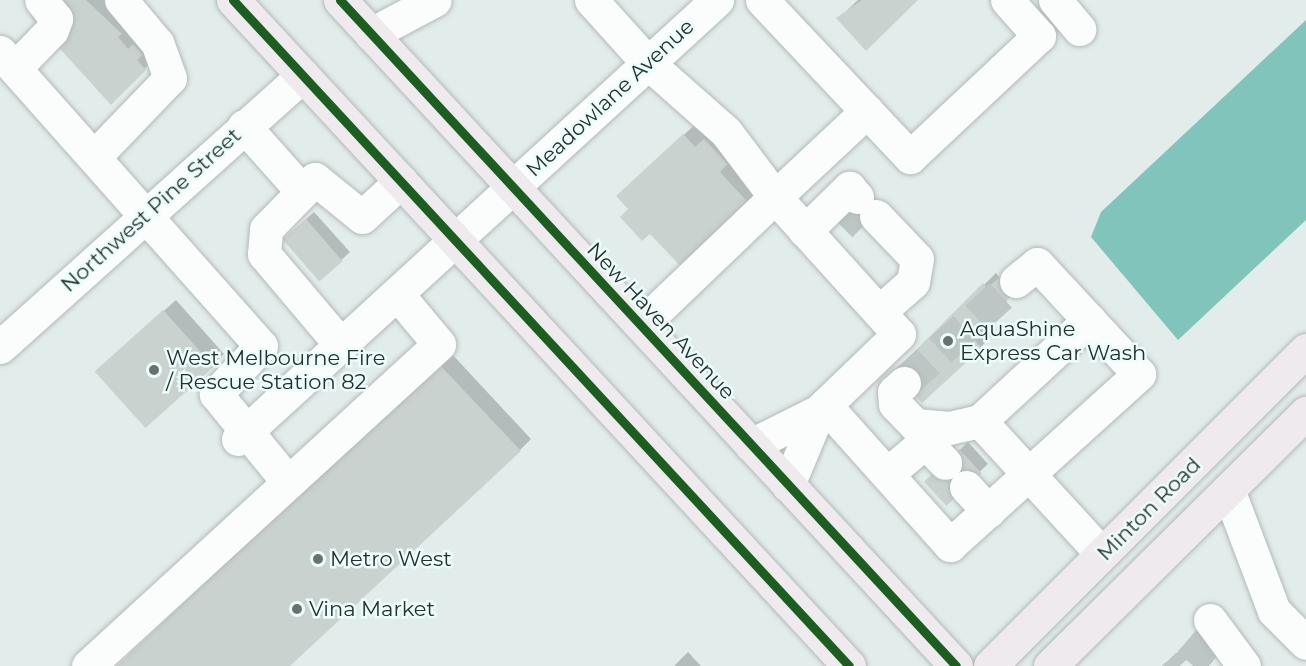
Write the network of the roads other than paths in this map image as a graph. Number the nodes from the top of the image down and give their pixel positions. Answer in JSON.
{"nodes":[{"id":1,"x":41,"y":0,"type":"edge"},
{"id":2,"x":233,"y":0,"type":"edge"},
{"id":3,"x":340,"y":0,"type":"edge"},
{"id":4,"x":435,"y":0,"type":"edge"},
{"id":5,"x":717,"y":0,"type":"edge"},
{"id":6,"x":762,"y":0,"type":"edge"},
{"id":7,"x":1006,"y":0,"type":"edge"},
{"id":8,"x":1055,"y":0,"type":"edge"},
{"id":9,"x":126,"y":2,"type":"edge"},
{"id":10,"x":600,"y":3,"type":"edge"},
{"id":11,"x":1079,"y":29,"type":"dead end"},
{"id":12,"x":371,"y":33,"type":"junction"},
{"id":13,"x":7,"y":60,"type":"edge"},
{"id":14,"x":648,"y":63,"type":"junction"},
{"id":15,"x":303,"y":75,"type":"junction"},
{"id":16,"x":867,"y":111,"type":"junction"},
{"id":17,"x":244,"y":126,"type":"junction"},
{"id":18,"x":95,"y":156,"type":"junction"},
{"id":19,"x":400,"y":181,"type":"junction"},
{"id":20,"x":513,"y":188,"type":"junction"},
{"id":21,"x":302,"y":190,"type":"junction"},
{"id":22,"x":775,"y":197,"type":"junction"},
{"id":23,"x":147,"y":212,"type":"junction"},
{"id":24,"x":805,"y":231,"type":"junction"},
{"id":25,"x":457,"y":241,"type":"junction"},
{"id":26,"x":1016,"y":281,"type":"tunnel mouth"},
{"id":27,"x":397,"y":294,"type":"junction"},
{"id":28,"x":879,"y":312,"type":"junction"},
{"id":29,"x":1089,"y":320,"type":"junction"},
{"id":30,"x":640,"y":326,"type":"junction"},
{"id":31,"x":341,"y":345,"type":"junction"},
{"id":32,"x":0,"y":347,"type":"edge"},
{"id":33,"x":1306,"y":350,"type":"edge"},
{"id":34,"x":904,"y":383,"type":"tunnel mouth"},
{"id":35,"x":822,"y":408,"type":"junction"},
{"id":36,"x":1306,"y":413,"type":"edge"},
{"id":37,"x":980,"y":421,"type":"junction"},
{"id":38,"x":242,"y":435,"type":"junction"},
{"id":39,"x":751,"y":445,"type":"junction"},
{"id":40,"x":887,"y":474,"type":"junction"},
{"id":41,"x":1029,"y":475,"type":"junction"},
{"id":42,"x":288,"y":482,"type":"junction"},
{"id":43,"x":788,"y":485,"type":"junction"},
{"id":44,"x":1229,"y":492,"type":"junction"},
{"id":45,"x":988,"y":511,"type":"junction"},
{"id":46,"x":1102,"y":554,"type":"junction"},
{"id":47,"x":1210,"y":620,"type":"dead end"},
{"id":48,"x":1306,"y":643,"type":"edge"},
{"id":49,"x":88,"y":666,"type":"edge"},
{"id":50,"x":849,"y":666,"type":"edge"},
{"id":51,"x":956,"y":666,"type":"edge"},
{"id":52,"x":990,"y":666,"type":"edge"},
{"id":53,"x":1050,"y":666,"type":"edge"},
{"id":54,"x":1244,"y":666,"type":"edge"}],
"edges":[{"from":1,"to":13,"type":"street"},
{"from":2,"to":15,"type":"main road"},
{"from":3,"to":12,"type":"main road","name":"New Haven Avenue"},
{"from":4,"to":12,"type":"street"},
{"from":5,"to":14,"type":"street","name":"Meadowlane Avenue"},
{"from":6,"to":16,"type":"street"},
{"from":7,"to":16,"type":"street"},
{"from":8,"to":11,"type":"street"},
{"from":9,"to":18,"type":"street"},
{"from":10,"to":14,"type":"street"},
{"from":12,"to":20,"type":"main road","name":"New Haven Avenue"},
{"from":13,"to":18,"type":"street"},
{"from":14,"to":20,"type":"street","name":"Meadowlane Avenue"},
{"from":14,"to":22,"type":"street"},
{"from":15,"to":17,"type":"street","name":"Northwest Pine Street"},
{"from":15,"to":19,"type":"main road"},
{"from":16,"to":22,"type":"street"},
{"from":17,"to":21,"type":"street"},
{"from":17,"to":23,"type":"street","name":"Northwest Pine Street"},
{"from":18,"to":23,"type":"street"},
{"from":19,"to":21,"type":"street"},
{"from":19,"to":25,"type":"main road"},
{"from":20,"to":25,"type":"street","name":"Meadowlane Avenue"},
{"from":20,"to":30,"type":"main road","name":"New Haven Avenue"},
{"from":21,"to":31,"type":"street"},
{"from":22,"to":24,"type":"street"},
{"from":22,"to":30,"type":"street"},
{"from":23,"to":32,"type":"street","name":"Northwest Pine Street"},
{"from":23,"to":38,"type":"street"},
{"from":24,"to":28,"type":"street"},
{"from":24,"to":28,"type":"street"},
{"from":25,"to":27,"type":"street","name":"Meadowlane Avenue"},
{"from":25,"to":50,"type":"main road"},
{"from":26,"to":29,"type":"street"},
{"from":27,"to":31,"type":"street","name":"Meadowlane Avenue"},
{"from":27,"to":42,"type":"street"},
{"from":28,"to":35,"type":"street"},
{"from":29,"to":37,"type":"street"},
{"from":29,"to":41,"type":"street"},
{"from":30,"to":39,"type":"main road","name":"New Haven Avenue"},
{"from":31,"to":38,"type":"street","name":"Meadowlane Avenue"},
{"from":33,"to":46,"type":"main road","name":"Minton Road"},
{"from":34,"to":37,"type":"street"},
{"from":35,"to":39,"type":"street"},
{"from":35,"to":40,"type":"street"},
{"from":35,"to":43,"type":"street"},
{"from":36,"to":44,"type":"main road","name":"Minton Road"},
{"from":37,"to":41,"type":"street"},
{"from":38,"to":42,"type":"street"},
{"from":39,"to":43,"type":"main road","name":"New Haven Avenue"},
{"from":40,"to":45,"type":"street"},
{"from":40,"to":45,"type":"street"},
{"from":41,"to":45,"type":"street"},
{"from":41,"to":46,"type":"street"},
{"from":42,"to":49,"type":"street"},
{"from":43,"to":51,"type":"main road","name":"New Haven Avenue"},
{"from":44,"to":48,"type":"street"},
{"from":44,"to":53,"type":"main road","name":"Minton Road"},
{"from":46,"to":52,"type":"main road","name":"Minton Road"},
{"from":47,"to":54,"type":"street"}]}
